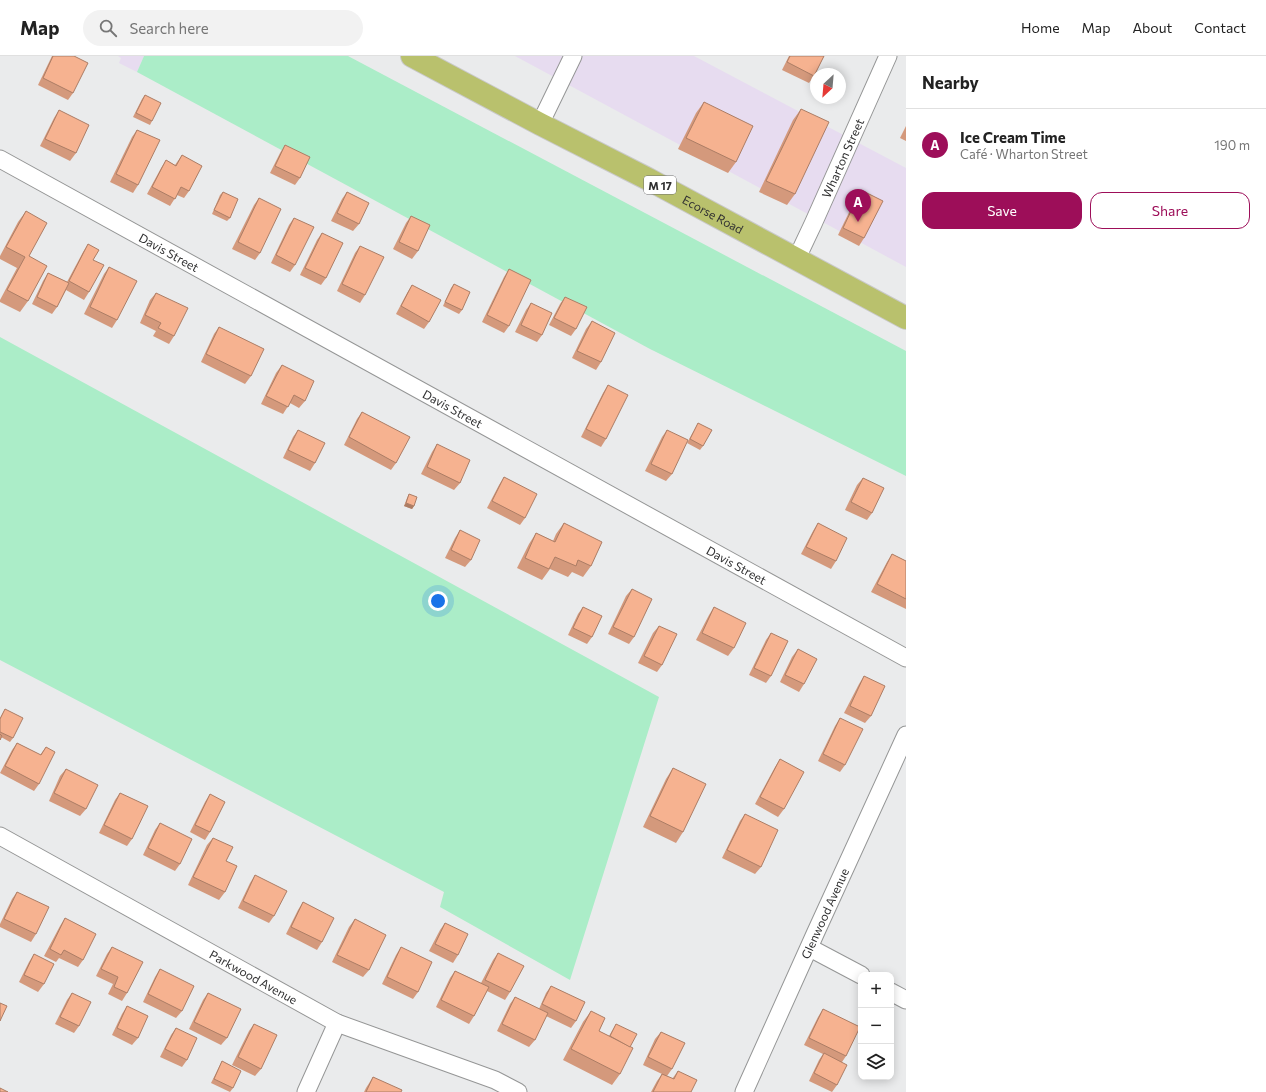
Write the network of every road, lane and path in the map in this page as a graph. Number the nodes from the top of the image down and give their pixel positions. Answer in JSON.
{"nodes":[{"id":1,"x":412,"y":56,"type":"edge"},
{"id":2,"x":573,"y":56,"type":"edge"},
{"id":3,"x":888,"y":56,"type":"edge"},
{"id":4,"x":540,"y":124,"type":"junction"},
{"id":5,"x":0,"y":159,"type":"edge"},
{"id":6,"x":796,"y":260,"type":"junction"},
{"id":7,"x":906,"y":318,"type":"edge"},
{"id":8,"x":906,"y":658,"type":"edge"},
{"id":9,"x":906,"y":735,"type":"edge"},
{"id":10,"x":0,"y":836,"type":"edge"},
{"id":11,"x":810,"y":948,"type":"junction"},
{"id":12,"x":858,"y":973,"type":"edge"},
{"id":13,"x":894,"y":994,"type":"edge"},
{"id":14,"x":906,"y":1000,"type":"edge"},
{"id":15,"x":337,"y":1023,"type":"junction"},
{"id":16,"x":306,"y":1092,"type":"edge"},
{"id":17,"x":518,"y":1092,"type":"edge"},
{"id":18,"x":744,"y":1092,"type":"edge"}],
"edges":[{"from":1,"to":4,"type":"main road","name":"Ecorse Road","number":"M 17"},
{"from":2,"to":4,"type":"street"},
{"from":3,"to":6,"type":"street","name":"Wharton Street"},
{"from":4,"to":6,"type":"main road","name":"Ecorse Road","number":"M 17"},
{"from":5,"to":8,"type":"street","name":"Davis Street"},
{"from":6,"to":7,"type":"main road","name":"Ecorse Road","number":"M 17"},
{"from":9,"to":11,"type":"street","name":"Glenwood Avenue"},
{"from":10,"to":15,"type":"street","name":"Parkwood Avenue"},
{"from":11,"to":12,"type":"street"},
{"from":11,"to":18,"type":"street","name":"Glenwood Avenue"},
{"from":13,"to":14,"type":"street"},
{"from":15,"to":16,"type":"street"},
{"from":15,"to":17,"type":"street","name":"Parkwood Avenue"}]}
